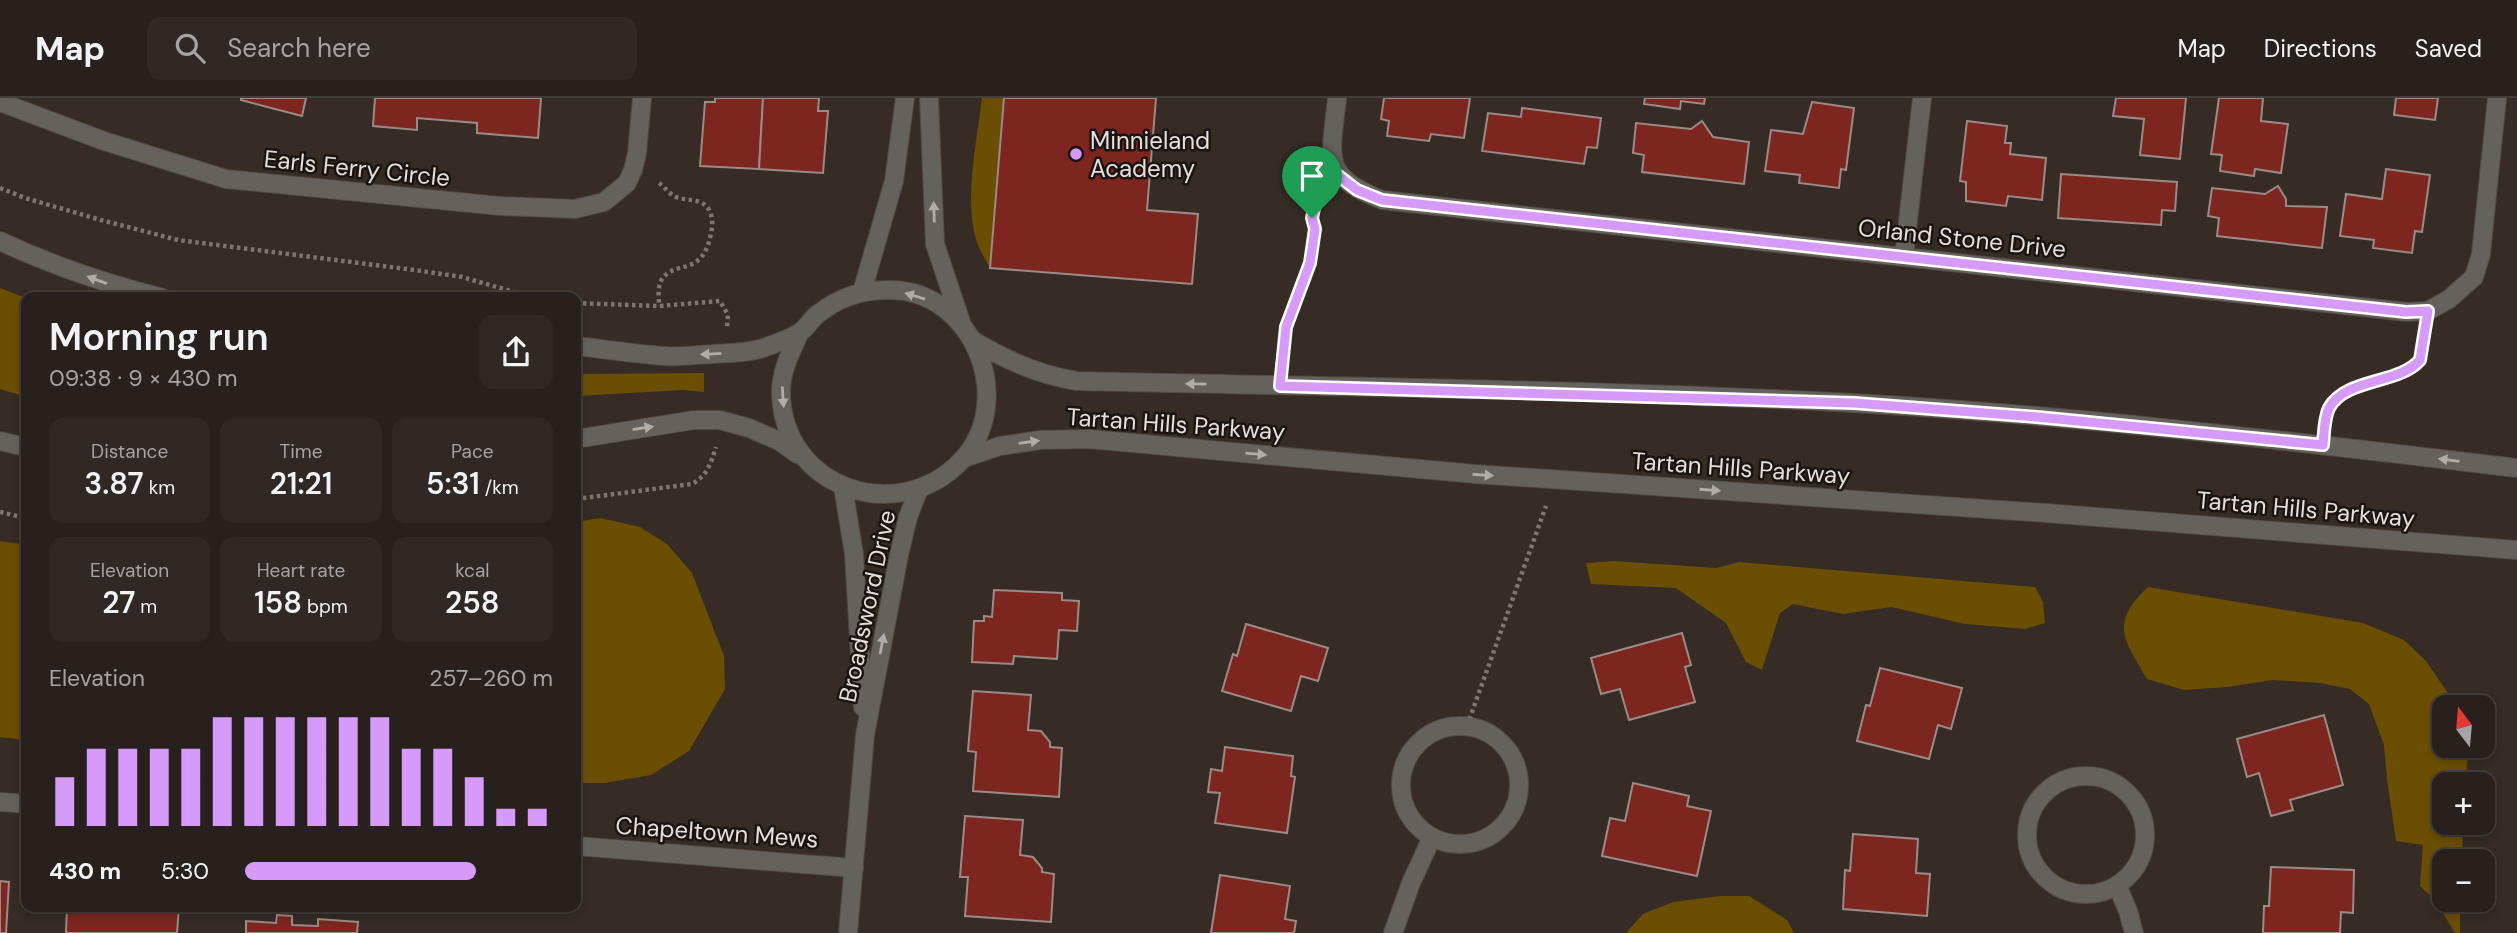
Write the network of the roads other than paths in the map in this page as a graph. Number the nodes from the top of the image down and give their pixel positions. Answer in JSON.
{"nodes":[{"id":1,"x":642,"y":98,"type":"edge"},
{"id":2,"x":905,"y":98,"type":"edge"},
{"id":3,"x":929,"y":98,"type":"edge"},
{"id":4,"x":1337,"y":98,"type":"edge"},
{"id":5,"x":1922,"y":98,"type":"edge"},
{"id":6,"x":2497,"y":98,"type":"edge"},
{"id":7,"x":0,"y":102,"type":"edge"},
{"id":8,"x":0,"y":241,"type":"edge"},
{"id":9,"x":1903,"y":256,"type":"junction"},
{"id":10,"x":138,"y":292,"type":"edge"},
{"id":11,"x":862,"y":292,"type":"junction"},
{"id":12,"x":962,"y":325,"type":"junction"},
{"id":13,"x":800,"y":332,"type":"junction"},
{"id":14,"x":974,"y":341,"type":"junction"},
{"id":15,"x":581,"y":347,"type":"edge"},
{"id":16,"x":581,"y":438,"type":"edge"},
{"id":17,"x":0,"y":441,"type":"edge"},
{"id":18,"x":21,"y":446,"type":"edge"},
{"id":19,"x":964,"y":458,"type":"junction"},
{"id":20,"x":811,"y":465,"type":"junction"},
{"id":21,"x":2517,"y":468,"type":"edge"},
{"id":22,"x":844,"y":487,"type":"junction"},
{"id":23,"x":919,"y":489,"type":"junction"},
{"id":24,"x":2517,"y":550,"type":"edge"},
{"id":25,"x":865,"y":735,"type":"junction"},
{"id":26,"x":0,"y":802,"type":"edge"},
{"id":27,"x":21,"y":804,"type":"edge"},
{"id":28,"x":1432,"y":837,"type":"junction"},
{"id":29,"x":581,"y":846,"type":"edge"},
{"id":30,"x":853,"y":868,"type":"junction"},
{"id":31,"x":2117,"y":885,"type":"junction"},
{"id":32,"x":848,"y":933,"type":"edge"},
{"id":33,"x":1394,"y":933,"type":"edge"},
{"id":34,"x":2134,"y":933,"type":"edge"}],
"edges":[{"from":1,"to":7,"type":"street","name":"Earls Ferry Circle"},
{"from":2,"to":11,"type":"street"},
{"from":12,"to":3,"type":"street","one_way":true},
{"from":4,"to":9,"type":"street","name":"Orland Stone Drive"},
{"from":5,"to":9,"type":"street"},
{"from":6,"to":9,"type":"street","name":"Orland Stone Drive"},
{"from":10,"to":8,"type":"street","one_way":true},
{"from":12,"to":11,"type":"street","name":"Tartan Hills Parkway","one_way":true},
{"from":11,"to":13,"type":"street","name":"Tartan Hills Parkway"},
{"from":12,"to":14,"type":"street","name":"Tartan Hills Parkway"},
{"from":13,"to":15,"type":"street","name":"Tartan Hills Parkway","one_way":true},
{"from":13,"to":20,"type":"street","name":"Tartan Hills Parkway","one_way":true},
{"from":14,"to":19,"type":"street","name":"Tartan Hills Parkway"},
{"from":21,"to":14,"type":"street","name":"Tartan Hills Parkway","one_way":true},
{"from":16,"to":20,"type":"street","name":"Tartan Hills Parkway","one_way":true},
{"from":17,"to":18,"type":"street"},
{"from":19,"to":23,"type":"street","name":"Tartan Hills Parkway"},
{"from":19,"to":24,"type":"street","name":"Tartan Hills Parkway","one_way":true},
{"from":20,"to":22,"type":"street","name":"Tartan Hills Parkway"},
{"from":22,"to":23,"type":"street","name":"Tartan Hills Parkway"},
{"from":22,"to":25,"type":"street","name":"Broadsword Drive"},
{"from":25,"to":23,"type":"street","name":"Broadsword Drive","one_way":true},
{"from":25,"to":30,"type":"street","name":"Broadsword Drive"},
{"from":26,"to":27,"type":"street"},
{"from":28,"to":28,"type":"street"},
{"from":28,"to":33,"type":"street"},
{"from":29,"to":30,"type":"street","name":"Chapeltown Mews"},
{"from":30,"to":32,"type":"street","name":"Broadsword Drive"},
{"from":31,"to":31,"type":"street"},
{"from":31,"to":34,"type":"street"}]}
